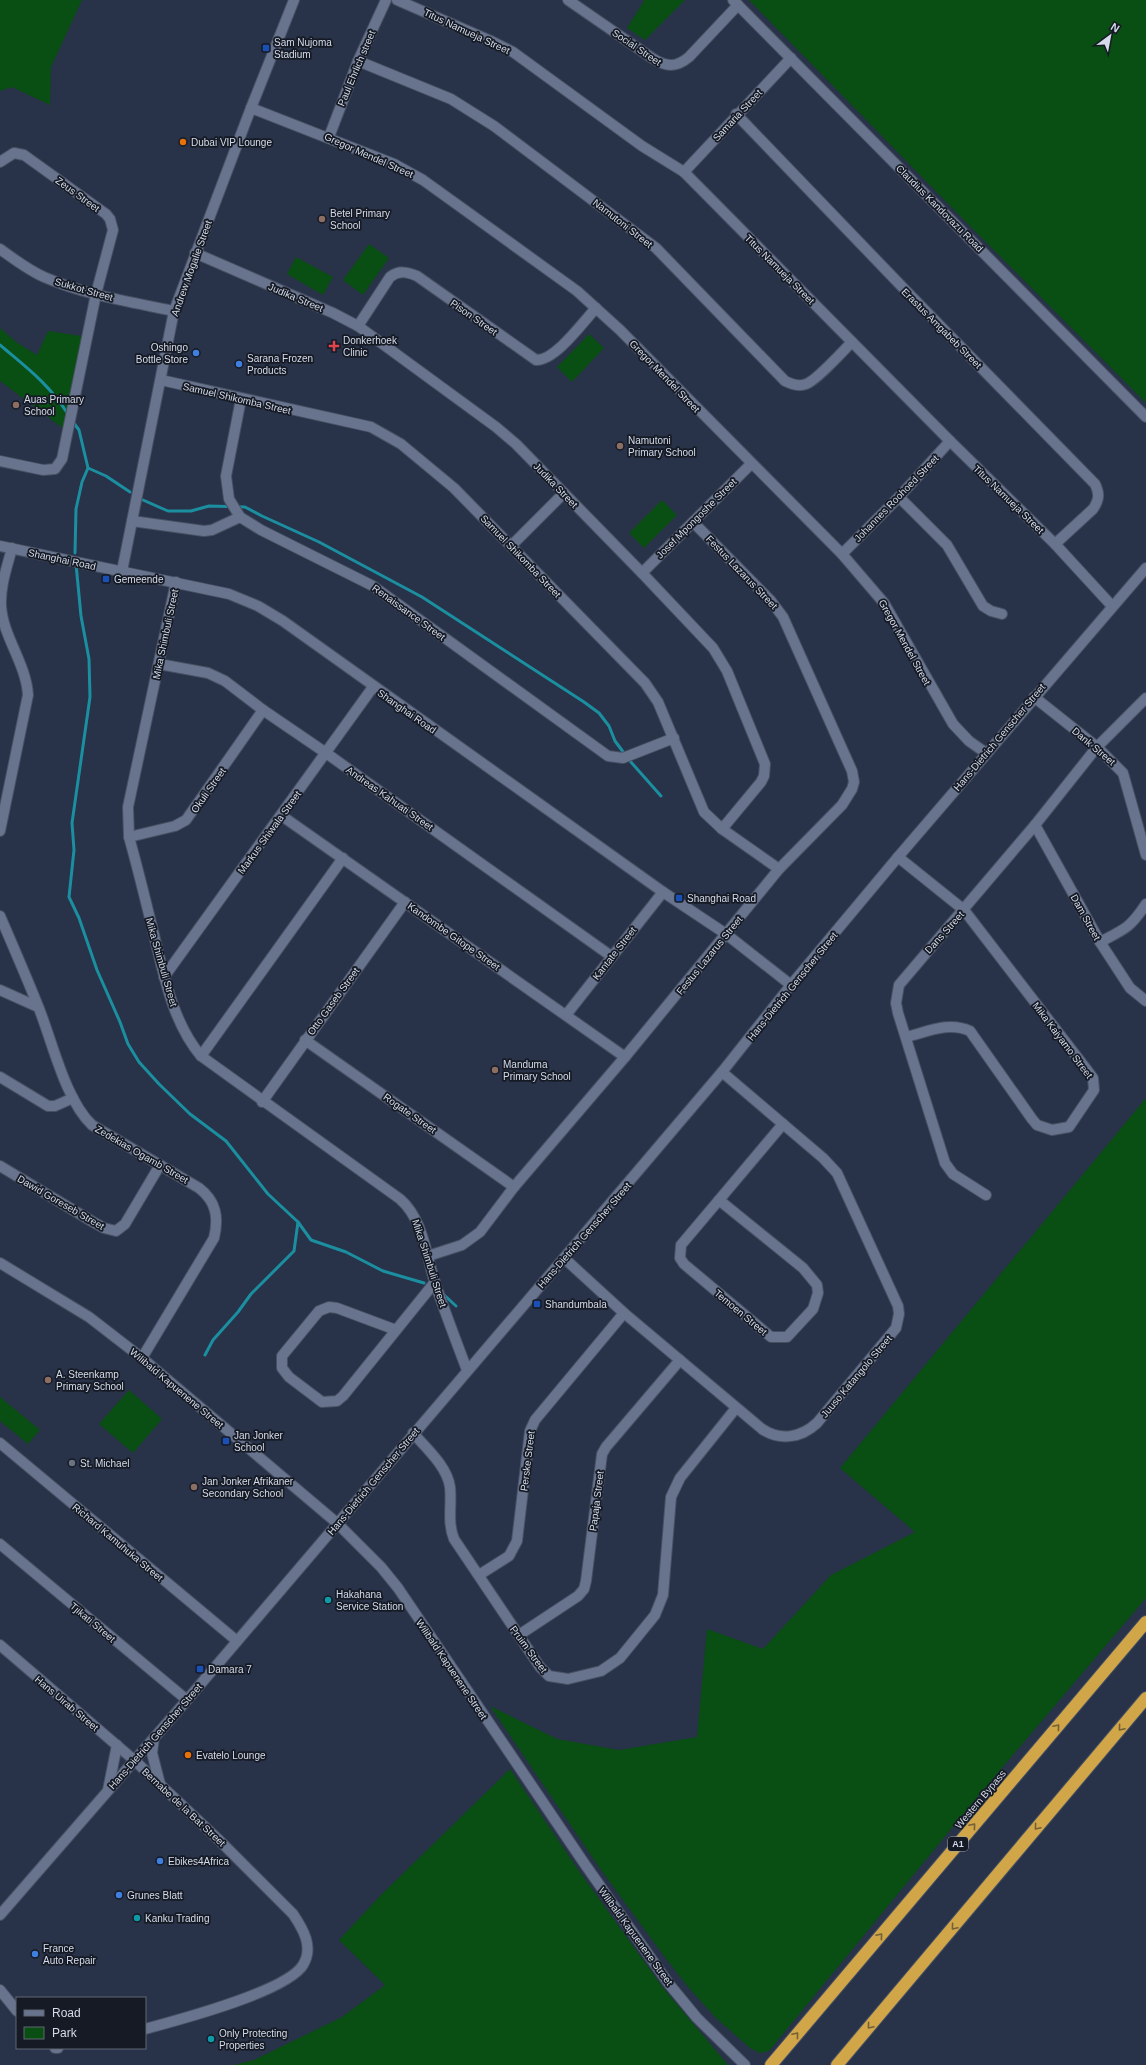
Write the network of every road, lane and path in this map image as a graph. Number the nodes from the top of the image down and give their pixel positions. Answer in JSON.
{"nodes":[{"id":1,"x":294,"y":0,"type":"edge"},
{"id":2,"x":386,"y":0,"type":"edge"},
{"id":3,"x":397,"y":0,"type":"edge"},
{"id":4,"x":568,"y":0,"type":"edge"},
{"id":5,"x":736,"y":3,"type":"edge"},
{"id":6,"x":791,"y":58,"type":"junction"},
{"id":7,"x":358,"y":61,"type":"junction"},
{"id":8,"x":251,"y":108,"type":"junction"},
{"id":9,"x":736,"y":114,"type":"junction"},
{"id":10,"x":329,"y":137,"type":"junction"},
{"id":11,"x":0,"y":162,"type":"edge"},
{"id":12,"x":684,"y":172,"type":"junction"},
{"id":13,"x":0,"y":249,"type":"edge"},
{"id":14,"x":195,"y":253,"type":"junction"},
{"id":15,"x":96,"y":294,"type":"junction"},
{"id":16,"x":596,"y":308,"type":"junction"},
{"id":17,"x":174,"y":311,"type":"junction"},
{"id":18,"x":358,"y":326,"type":"junction"},
{"id":19,"x":852,"y":342,"type":"junction"},
{"id":20,"x":161,"y":380,"type":"junction"},
{"id":21,"x":241,"y":399,"type":"junction"},
{"id":22,"x":1146,"y":417,"type":"edge"},
{"id":23,"x":950,"y":441,"type":"junction"},
{"id":24,"x":0,"y":461,"type":"edge"},
{"id":25,"x":751,"y":464,"type":"junction"},
{"id":26,"x":564,"y":493,"type":"junction"},
{"id":27,"x":899,"y":497,"type":"junction"},
{"id":28,"x":240,"y":517,"type":"junction"},
{"id":29,"x":132,"y":521,"type":"junction"},
{"id":30,"x":693,"y":522,"type":"junction"},
{"id":31,"x":1055,"y":544,"type":"junction"},
{"id":32,"x":0,"y":546,"type":"edge"},
{"id":33,"x":510,"y":546,"type":"junction"},
{"id":34,"x":12,"y":548,"type":"junction"},
{"id":35,"x":842,"y":554,"type":"junction"},
{"id":36,"x":1146,"y":568,"type":"edge"},
{"id":37,"x":122,"y":571,"type":"junction"},
{"id":38,"x":642,"y":573,"type":"junction"},
{"id":39,"x":176,"y":582,"type":"junction"},
{"id":40,"x":1112,"y":606,"type":"junction"},
{"id":41,"x":1002,"y":614,"type":"dead end"},
{"id":42,"x":159,"y":664,"type":"junction"},
{"id":43,"x":373,"y":686,"type":"junction"},
{"id":44,"x":1034,"y":697,"type":"junction"},
{"id":45,"x":1145,"y":700,"type":"edge"},
{"id":46,"x":263,"y":710,"type":"junction"},
{"id":47,"x":674,"y":738,"type":"junction"},
{"id":48,"x":1097,"y":747,"type":"junction"},
{"id":49,"x":326,"y":752,"type":"junction"},
{"id":50,"x":986,"y":753,"type":"junction"},
{"id":51,"x":282,"y":816,"type":"junction"},
{"id":52,"x":1035,"y":825,"type":"junction"},
{"id":53,"x":722,"y":829,"type":"junction"},
{"id":54,"x":0,"y":831,"type":"edge"},
{"id":55,"x":129,"y":837,"type":"junction"},
{"id":56,"x":1146,"y":855,"type":"edge"},
{"id":57,"x":898,"y":857,"type":"junction"},
{"id":58,"x":343,"y":858,"type":"junction"},
{"id":59,"x":779,"y":869,"type":"junction"},
{"id":60,"x":663,"y":892,"type":"junction"},
{"id":61,"x":405,"y":902,"type":"junction"},
{"id":62,"x":1146,"y":904,"type":"edge"},
{"id":63,"x":964,"y":910,"type":"junction"},
{"id":64,"x":0,"y":916,"type":"edge"},
{"id":65,"x":726,"y":934,"type":"junction"},
{"id":66,"x":1100,"y":942,"type":"junction"},
{"id":67,"x":611,"y":956,"type":"junction"},
{"id":68,"x":164,"y":977,"type":"junction"},
{"id":69,"x":791,"y":985,"type":"junction"},
{"id":70,"x":0,"y":990,"type":"edge"},
{"id":71,"x":1146,"y":1001,"type":"edge"},
{"id":72,"x":38,"y":1007,"type":"junction"},
{"id":73,"x":566,"y":1015,"type":"junction"},
{"id":74,"x":906,"y":1037,"type":"junction"},
{"id":75,"x":305,"y":1040,"type":"junction"},
{"id":76,"x":201,"y":1056,"type":"junction"},
{"id":77,"x":625,"y":1057,"type":"junction"},
{"id":78,"x":722,"y":1072,"type":"junction"},
{"id":79,"x":0,"y":1077,"type":"edge"},
{"id":80,"x":74,"y":1098,"type":"junction"},
{"id":81,"x":262,"y":1102,"type":"junction"},
{"id":82,"x":783,"y":1124,"type":"junction"},
{"id":83,"x":160,"y":1165,"type":"junction"},
{"id":84,"x":0,"y":1166,"type":"edge"},
{"id":85,"x":514,"y":1186,"type":"junction"},
{"id":86,"x":986,"y":1195,"type":"dead end"},
{"id":87,"x":718,"y":1200,"type":"junction"},
{"id":88,"x":428,"y":1256,"type":"junction"},
{"id":89,"x":564,"y":1258,"type":"junction"},
{"id":90,"x":0,"y":1262,"type":"edge"},
{"id":91,"x":435,"y":1282,"type":"junction"},
{"id":92,"x":624,"y":1313,"type":"junction"},
{"id":93,"x":396,"y":1330,"type":"junction"},
{"id":94,"x":142,"y":1358,"type":"junction"},
{"id":95,"x":680,"y":1360,"type":"junction"},
{"id":96,"x":467,"y":1370,"type":"junction"},
{"id":97,"x":736,"y":1408,"type":"junction"},
{"id":98,"x":413,"y":1433,"type":"junction"},
{"id":99,"x":0,"y":1444,"type":"edge"},
{"id":100,"x":337,"y":1523,"type":"junction"},
{"id":101,"x":0,"y":1544,"type":"edge"},
{"id":102,"x":479,"y":1576,"type":"junction"},
{"id":103,"x":1146,"y":1622,"type":"edge"},
{"id":104,"x":519,"y":1635,"type":"junction"},
{"id":105,"x":237,"y":1641,"type":"junction"},
{"id":106,"x":0,"y":1645,"type":"edge"},
{"id":107,"x":1146,"y":1698,"type":"edge"},
{"id":108,"x":186,"y":1700,"type":"junction"},
{"id":109,"x":154,"y":1738,"type":"junction"},
{"id":110,"x":117,"y":1745,"type":"junction"},
{"id":111,"x":134,"y":1760,"type":"junction"},
{"id":112,"x":161,"y":1786,"type":"junction"},
{"id":113,"x":108,"y":1792,"type":"junction"},
{"id":114,"x":0,"y":1915,"type":"edge"},
{"id":115,"x":0,"y":1990,"type":"edge"},
{"id":116,"x":16,"y":2010,"type":"edge"},
{"id":117,"x":146,"y":2029,"type":"edge"},
{"id":118,"x":745,"y":2065,"type":"edge"},
{"id":119,"x":770,"y":2065,"type":"edge"},
{"id":120,"x":837,"y":2065,"type":"edge"}],
"edges":[{"from":1,"to":8,"type":"street","name":"Andrew Mogalie Street"},
{"from":2,"to":7,"type":"street","name":"Paul Ehrlich street"},
{"from":3,"to":12,"type":"street","name":"Titus Namueja Street"},
{"from":4,"to":5,"type":"street","name":"Social Street"},
{"from":5,"to":6,"type":"street","name":"Claudius Kandovazu Road"},
{"from":6,"to":9,"type":"street","name":"Samaria Street"},
{"from":6,"to":22,"type":"street","name":"Claudius Kandovazu Road"},
{"from":7,"to":10,"type":"street","name":"Paul Ehrlich street"},
{"from":7,"to":19,"type":"street","name":"Namutoni Street"},
{"from":8,"to":10,"type":"street","name":"Gregor Mendel Street"},
{"from":8,"to":14,"type":"street","name":"Andrew Mogalie Street"},
{"from":9,"to":12,"type":"street","name":"Samaria Street"},
{"from":9,"to":31,"type":"street","name":"Erastus Amgabeb Street"},
{"from":10,"to":16,"type":"street","name":"Gregor Mendel Street"},
{"from":11,"to":15,"type":"street","name":"Zeus Street"},
{"from":12,"to":19,"type":"street","name":"Titus Namueja Street"},
{"from":13,"to":15,"type":"street","name":"Sukkot Street"},
{"from":14,"to":17,"type":"street","name":"Andrew Mogalie Street"},
{"from":14,"to":18,"type":"street","name":"Judika Street"},
{"from":15,"to":17,"type":"street","name":"Sukkot Street"},
{"from":15,"to":24,"type":"street","name":"Zeus Street"},
{"from":16,"to":18,"type":"street","name":"Pison Street"},
{"from":16,"to":25,"type":"street","name":"Gregor Mendel Street"},
{"from":17,"to":20,"type":"street","name":"Andrew Mogalie Street"},
{"from":18,"to":26,"type":"street","name":"Judika Street"},
{"from":19,"to":23,"type":"street","name":"Titus Namueja Street"},
{"from":20,"to":21,"type":"street","name":"Samuel Shikomba Street"},
{"from":20,"to":29,"type":"street","name":"Andrew Mogalie Street"},
{"from":21,"to":28,"type":"street","name":"Renaissance Street"},
{"from":21,"to":33,"type":"street","name":"Samuel Shikomba Street"},
{"from":23,"to":27,"type":"street","name":"Johannes Roohoed Street"},
{"from":23,"to":31,"type":"street","name":"Titus Namueja Street"},
{"from":25,"to":30,"type":"street","name":"Josef Mpongoshe Street"},
{"from":25,"to":35,"type":"street","name":"Gregor Mendel Street"},
{"from":26,"to":33,"type":"street"},
{"from":26,"to":38,"type":"street","name":"Judika Street"},
{"from":27,"to":35,"type":"street","name":"Johannes Roohoed Street"},
{"from":27,"to":41,"type":"street"},
{"from":28,"to":29,"type":"street"},
{"from":28,"to":47,"type":"street","name":"Renaissance Street"},
{"from":29,"to":37,"type":"street","name":"Andrew Mogalie Street"},
{"from":30,"to":38,"type":"street","name":"Josef Mpongoshe Street"},
{"from":30,"to":59,"type":"street","name":"Festus Lazarus Street"},
{"from":31,"to":40,"type":"street","name":"Titus Namueja Street"},
{"from":32,"to":34,"type":"street","name":"Shanghai Road"},
{"from":33,"to":47,"type":"street","name":"Samuel Shikomba Street"},
{"from":34,"to":37,"type":"street","name":"Shanghai Road"},
{"from":34,"to":54,"type":"street"},
{"from":35,"to":50,"type":"street","name":"Gregor Mendel Street"},
{"from":36,"to":40,"type":"street","name":"Hans-Dietrich Genscher Street"},
{"from":37,"to":39,"type":"street","name":"Shanghai Road"},
{"from":38,"to":53,"type":"street","name":"Judika Street"},
{"from":39,"to":42,"type":"street","name":"Mika Shimbuli Street"},
{"from":39,"to":43,"type":"street","name":"Shanghai Road"},
{"from":40,"to":44,"type":"street","name":"Hans-Dietrich Genscher Street"},
{"from":42,"to":46,"type":"street","name":"Andreas Kahuati Street"},
{"from":42,"to":55,"type":"street","name":"Mika Shimbuli Street"},
{"from":43,"to":49,"type":"street","name":"Markus Shiwala Street"},
{"from":43,"to":60,"type":"street","name":"Shanghai Road"},
{"from":44,"to":48,"type":"street","name":"Dank Street"},
{"from":44,"to":50,"type":"street","name":"Hans-Dietrich Genscher Street"},
{"from":45,"to":48,"type":"street","name":"Dans Street"},
{"from":46,"to":49,"type":"street","name":"Andreas Kahuati Street"},
{"from":46,"to":55,"type":"street","name":"Okuli Street"},
{"from":47,"to":53,"type":"street","name":"Samuel Shikomba Street"},
{"from":48,"to":52,"type":"street","name":"Dans Street"},
{"from":48,"to":56,"type":"street","name":"Dank Street"},
{"from":49,"to":51,"type":"street","name":"Markus Shiwala Street"},
{"from":49,"to":67,"type":"street","name":"Andreas Kahuati Street"},
{"from":50,"to":57,"type":"street","name":"Hans-Dietrich Genscher Street"},
{"from":51,"to":58,"type":"street","name":"Kandombe Gitope Street"},
{"from":51,"to":68,"type":"street","name":"Markus Shiwala Street"},
{"from":52,"to":63,"type":"street","name":"Dans Street"},
{"from":52,"to":66,"type":"street","name":"Dam Street"},
{"from":53,"to":59,"type":"street","name":"Samuel Shikomba Street"},
{"from":55,"to":68,"type":"street","name":"Mika Shimbuli Street"},
{"from":57,"to":63,"type":"street","name":"Mika Kaiyamo Street"},
{"from":57,"to":69,"type":"street","name":"Hans-Dietrich Genscher Street"},
{"from":58,"to":61,"type":"street","name":"Kandombe Gitope Street"},
{"from":58,"to":76,"type":"street"},
{"from":59,"to":65,"type":"street","name":"Festus Lazarus Street"},
{"from":60,"to":65,"type":"street","name":"Shanghai Road"},
{"from":60,"to":67,"type":"street","name":"Kantate Street"},
{"from":61,"to":73,"type":"street","name":"Kandombe Gitope Street"},
{"from":61,"to":75,"type":"street","name":"Otto Gaseb Street"},
{"from":62,"to":66,"type":"street"},
{"from":63,"to":74,"type":"street","name":"Dans Street"},
{"from":63,"to":74,"type":"street","name":"Mika Kaiyamo Street"},
{"from":64,"to":72,"type":"street","name":"Zedekias Ogamb Street"},
{"from":65,"to":69,"type":"street","name":"Shanghai Road"},
{"from":65,"to":77,"type":"street","name":"Festus Lazarus Street"},
{"from":66,"to":71,"type":"street","name":"Dam Street"},
{"from":67,"to":73,"type":"street","name":"Kantate Street"},
{"from":68,"to":76,"type":"street","name":"Mika Shimbuli Street"},
{"from":69,"to":78,"type":"street","name":"Hans-Dietrich Genscher Street"},
{"from":70,"to":72,"type":"street"},
{"from":72,"to":80,"type":"street","name":"Zedekias Ogamb Street"},
{"from":73,"to":77,"type":"street","name":"Kandombe Gitope Street"},
{"from":74,"to":86,"type":"street","name":"Dans Street"},
{"from":75,"to":81,"type":"street","name":"Otto Gaseb Street"},
{"from":75,"to":85,"type":"street","name":"Rogate Street"},
{"from":76,"to":81,"type":"street","name":"Mika Shimbuli Street"},
{"from":77,"to":85,"type":"street","name":"Festus Lazarus Street"},
{"from":78,"to":82,"type":"street","name":"Juuso Katangolo Street"},
{"from":78,"to":89,"type":"street","name":"Hans-Dietrich Genscher Street"},
{"from":79,"to":80,"type":"street"},
{"from":80,"to":83,"type":"street","name":"Zedekias Ogamb Street"},
{"from":81,"to":88,"type":"street","name":"Mika Shimbuli Street"},
{"from":82,"to":87,"type":"street","name":"Temoen Street"},
{"from":82,"to":97,"type":"street","name":"Juuso Katangolo Street"},
{"from":83,"to":84,"type":"street","name":"Dawid Goreseb Street"},
{"from":83,"to":94,"type":"street","name":"Zedekias Ogamb Street"},
{"from":85,"to":88,"type":"street","name":"Festus Lazarus Street"},
{"from":87,"to":87,"type":"street","name":"Temoen Street"},
{"from":88,"to":91,"type":"street","name":"Mika Shimbuli Street"},
{"from":89,"to":92,"type":"street","name":"Juuso Katangolo Street"},
{"from":89,"to":96,"type":"street","name":"Hans-Dietrich Genscher Street"},
{"from":90,"to":94,"type":"street","name":"Wilibald Kapuenene Street"},
{"from":91,"to":93,"type":"street"},
{"from":91,"to":96,"type":"street","name":"Mika Shimbuli Street"},
{"from":92,"to":95,"type":"street","name":"Juuso Katangolo Street"},
{"from":92,"to":102,"type":"street","name":"Perske Street"},
{"from":93,"to":93,"type":"street"},
{"from":94,"to":100,"type":"street","name":"Wilibald Kapuenene Street"},
{"from":95,"to":97,"type":"street","name":"Juuso Katangolo Street"},
{"from":95,"to":104,"type":"street","name":"Papaja Street"},
{"from":96,"to":98,"type":"street","name":"Hans-Dietrich Genscher Street"},
{"from":97,"to":104,"type":"street","name":"Pruim Street"},
{"from":98,"to":100,"type":"street","name":"Hans-Dietrich Genscher Street"},
{"from":98,"to":102,"type":"street","name":"Pruim Street"},
{"from":99,"to":105,"type":"street","name":"Richard Kamuhuka Street"},
{"from":100,"to":105,"type":"street","name":"Hans-Dietrich Genscher Street"},
{"from":100,"to":118,"type":"street","name":"Wilibald Kapuenene Street"},
{"from":101,"to":108,"type":"street","name":"Tjikati Street"},
{"from":102,"to":104,"type":"street","name":"Pruim Street"},
{"from":119,"to":103,"type":"highway","name":"Western Bypass","number":"A1","one_way":true},
{"from":105,"to":108,"type":"street","name":"Hans-Dietrich Genscher Street"},
{"from":106,"to":110,"type":"street","name":"Hans Uirab Street"},
{"from":107,"to":120,"type":"highway","one_way":true},
{"from":108,"to":109,"type":"street","name":"Hans-Dietrich Genscher Street"},
{"from":109,"to":111,"type":"street","name":"Hans-Dietrich Genscher Street"},
{"from":109,"to":112,"type":"street"},
{"from":110,"to":111,"type":"street","name":"Hans Uirab Street"},
{"from":110,"to":113,"type":"street"},
{"from":111,"to":112,"type":"street","name":"Bernabe de la Bat Street"},
{"from":111,"to":113,"type":"street","name":"Hans-Dietrich Genscher Street"},
{"from":112,"to":117,"type":"street","name":"Bernabe de la Bat Street"},
{"from":113,"to":114,"type":"street","name":"Hans-Dietrich Genscher Street"},
{"from":115,"to":116,"type":"street"}]}
